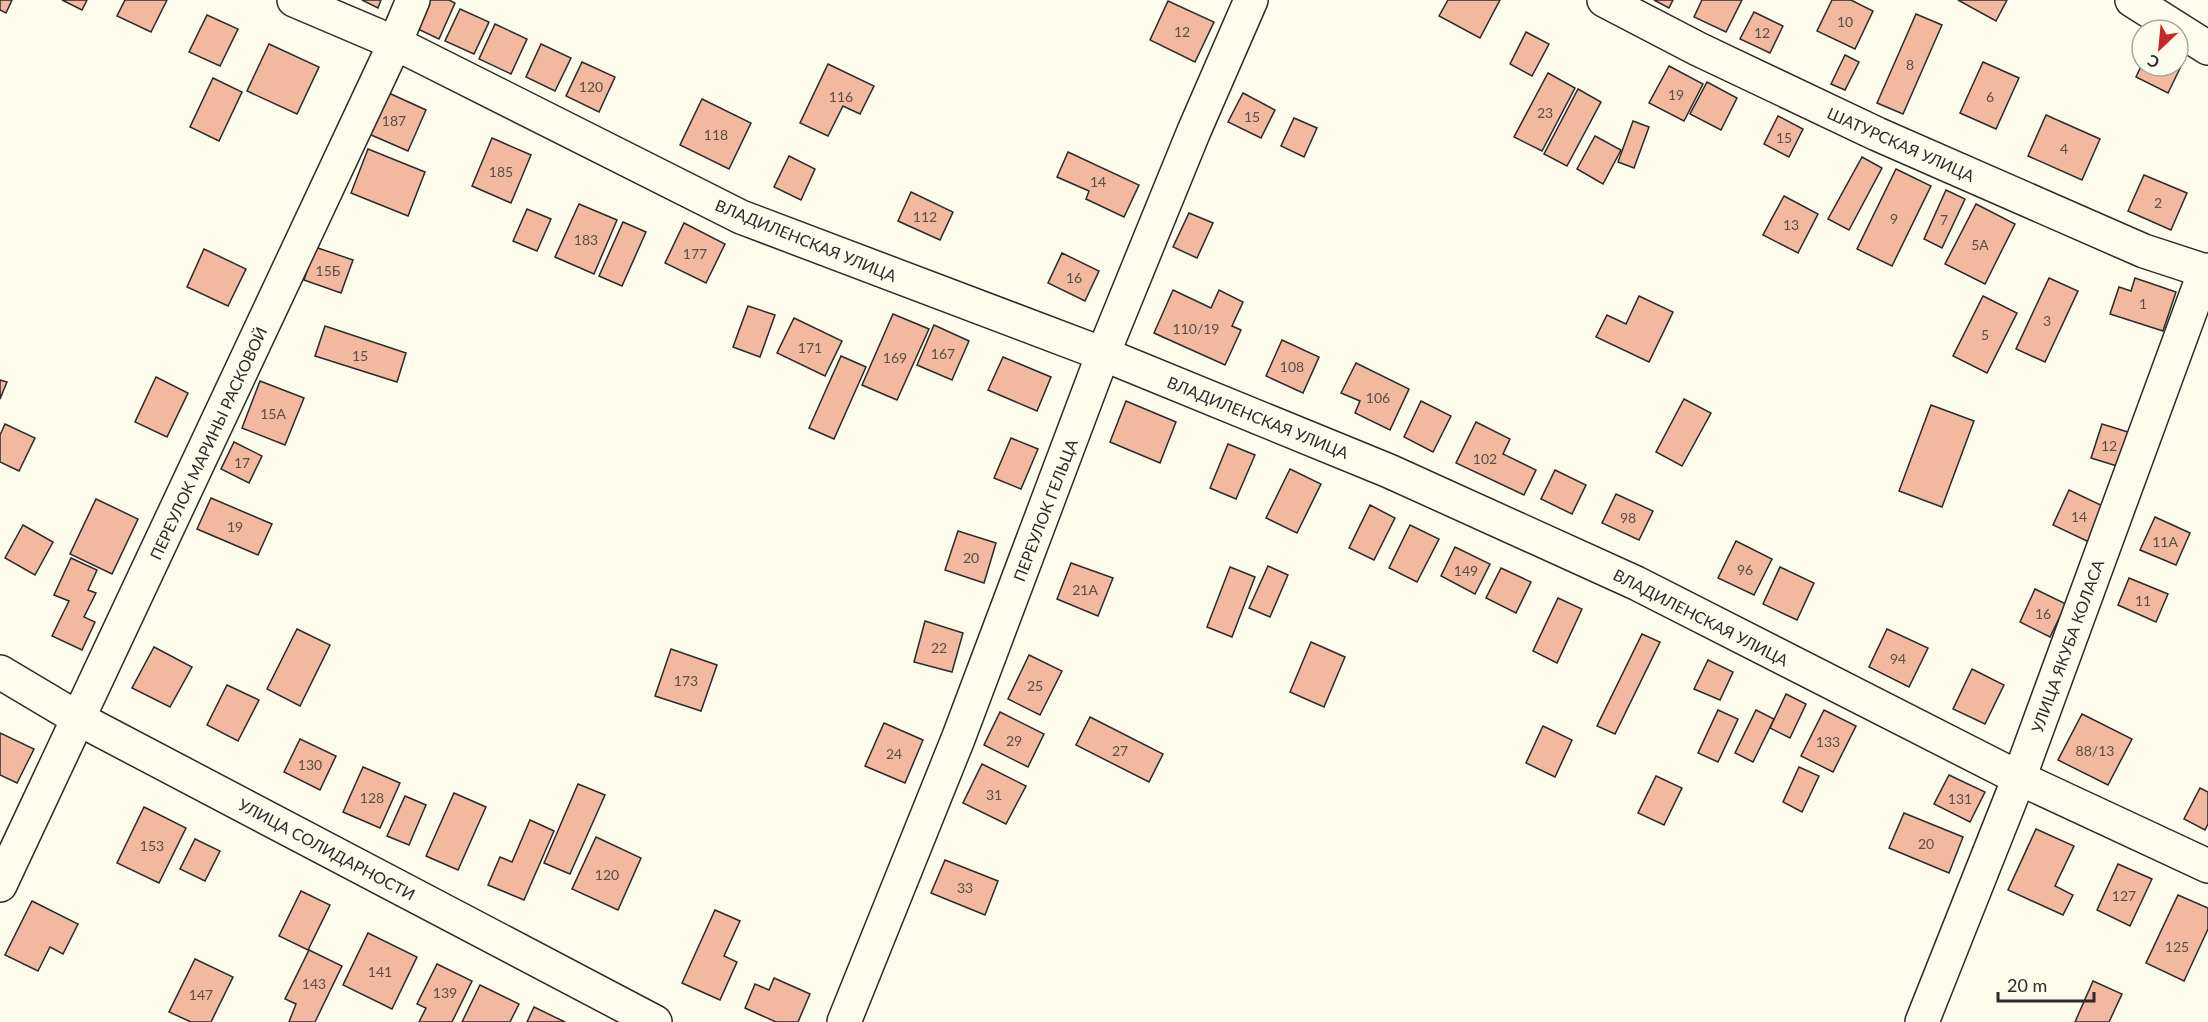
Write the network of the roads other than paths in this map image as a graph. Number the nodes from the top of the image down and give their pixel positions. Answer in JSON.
{"nodes":[{"id":1,"x":294,"y":0,"type":"edge"},
{"id":2,"x":413,"y":0,"type":"edge"},
{"id":3,"x":1251,"y":0,"type":"edge"},
{"id":4,"x":1604,"y":0,"type":"edge"},
{"id":5,"x":2132,"y":0,"type":"edge"},
{"id":6,"x":395,"y":43,"type":"junction"},
{"id":7,"x":2208,"y":48,"type":"edge"},
{"id":8,"x":2207,"y":271,"type":"edge"},
{"id":9,"x":1103,"y":354,"type":"junction"},
{"id":10,"x":0,"y":672,"type":"edge"},
{"id":11,"x":79,"y":719,"type":"junction"},
{"id":12,"x":2019,"y":778,"type":"junction"},
{"id":13,"x":2208,"y":866,"type":"edge"},
{"id":14,"x":0,"y":885,"type":"edge"},
{"id":15,"x":656,"y":1022,"type":"edge"},
{"id":16,"x":844,"y":1022,"type":"edge"},
{"id":17,"x":1922,"y":1022,"type":"edge"}],
"edges":[{"from":1,"to":6,"type":"street","name":"ВЛАДИЛЕНСКАЯ УЛИЦА"},
{"from":2,"to":6,"type":"street","name":"ПЕРЕУЛОК МАРИНЫ РАСКОВОЙ"},
{"from":3,"to":9,"type":"street","name":"ПЕРЕУЛОК ГЕЛЬЦА"},
{"from":4,"to":8,"type":"street","name":"ШАТУРСКАЯ УЛИЦА"},
{"from":5,"to":7,"type":"street"},
{"from":6,"to":9,"type":"street","name":"ВЛАДИЛЕНСКАЯ УЛИЦА"},
{"from":6,"to":11,"type":"street","name":"ПЕРЕУЛОК МАРИНЫ РАСКОВОЙ"},
{"from":8,"to":12,"type":"street","name":"УЛИЦА ЯКУБА КОЛАСА"},
{"from":9,"to":12,"type":"street","name":"ВЛАДИЛЕНСКАЯ УЛИЦА"},
{"from":9,"to":16,"type":"street","name":"ПЕРЕУЛОК ГЕЛЬЦА"},
{"from":10,"to":11,"type":"street","name":"УЛИЦА СОЛИДАРНОСТИ"},
{"from":11,"to":14,"type":"street","name":"ПЕРЕУЛОК МАРИНЫ РАСКОВОЙ"},
{"from":11,"to":15,"type":"street","name":"УЛИЦА СОЛИДАРНОСТИ"},
{"from":12,"to":13,"type":"street","name":"ВЛАДИЛЕНСКАЯ УЛИЦА"},
{"from":12,"to":17,"type":"street","name":"УЛИЦА ЯКУБА КОЛАСА"}]}
